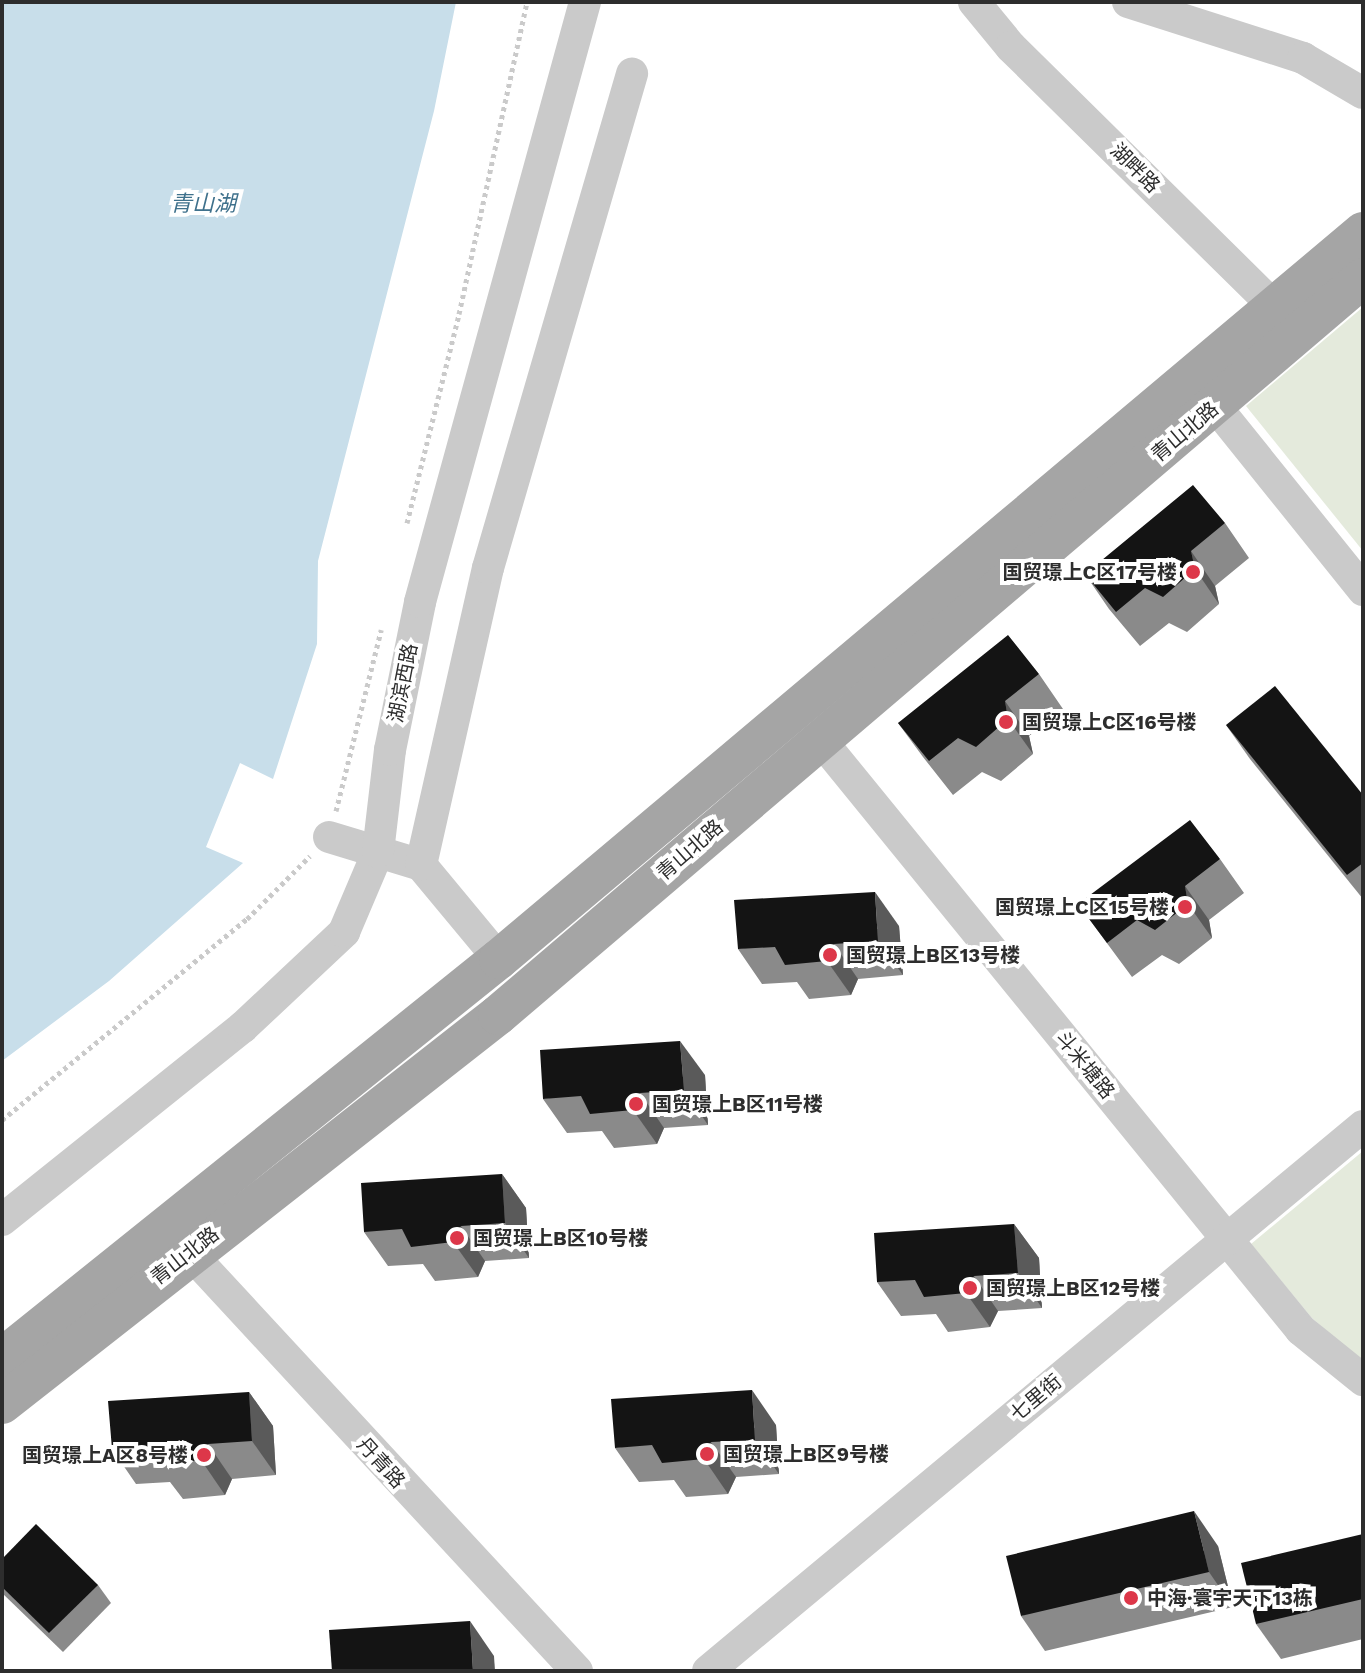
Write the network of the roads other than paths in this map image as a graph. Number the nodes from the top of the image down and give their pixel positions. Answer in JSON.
{"nodes":[{"id":1,"x":585,"y":2,"type":"edge"},
{"id":2,"x":974,"y":2,"type":"edge"},
{"id":3,"x":1128,"y":2,"type":"edge"},
{"id":4,"x":632,"y":74,"type":"dead end"},
{"id":5,"x":1363,"y":93,"type":"edge"},
{"id":6,"x":1363,"y":232,"type":"edge"},
{"id":7,"x":1363,"y":278,"type":"edge"},
{"id":8,"x":1287,"y":319,"type":"junction"},
{"id":9,"x":1216,"y":407,"type":"junction"},
{"id":10,"x":1363,"y":590,"type":"edge"},
{"id":11,"x":819,"y":738,"type":"junction"},
{"id":12,"x":329,"y":837,"type":"road end"},
{"id":13,"x":378,"y":852,"type":"junction"},
{"id":14,"x":421,"y":865,"type":"junction"},
{"id":15,"x":499,"y":959,"type":"junction"},
{"id":16,"x":1363,"y":1126,"type":"edge"},
{"id":17,"x":2,"y":1220,"type":"edge"},
{"id":18,"x":1227,"y":1239,"type":"junction"},
{"id":19,"x":189,"y":1252,"type":"junction"},
{"id":20,"x":2,"y":1358,"type":"edge"},
{"id":21,"x":1363,"y":1380,"type":"edge"},
{"id":22,"x":2,"y":1404,"type":"edge"},
{"id":23,"x":577,"y":1671,"type":"edge"},
{"id":24,"x":708,"y":1671,"type":"edge"}],
"edges":[{"from":1,"to":13,"type":"street","name":"湖滨西路"},
{"from":2,"to":8,"type":"street","name":"湖畔路"},
{"from":3,"to":5,"type":"street"},
{"from":4,"to":14,"type":"street"},
{"from":6,"to":8,"type":"main road","name":"青山北路"},
{"from":7,"to":8,"type":"main road","name":"青山北路"},
{"from":8,"to":9,"type":"main road","name":"青山北路"},
{"from":8,"to":15,"type":"main road","name":"青山北路"},
{"from":9,"to":10,"type":"street"},
{"from":9,"to":11,"type":"main road","name":"青山北路"},
{"from":11,"to":18,"type":"street","name":"斗米塘路"},
{"from":11,"to":19,"type":"main road","name":"青山北路"},
{"from":12,"to":13,"type":"street"},
{"from":13,"to":14,"type":"street"},
{"from":13,"to":17,"type":"street","name":"湖滨西路"},
{"from":14,"to":15,"type":"street"},
{"from":15,"to":20,"type":"main road","name":"青山北路"},
{"from":16,"to":18,"type":"street","name":"七里街"},
{"from":18,"to":21,"type":"street","name":"斗米塘路"},
{"from":18,"to":24,"type":"street","name":"七里街"},
{"from":19,"to":22,"type":"main road","name":"青山北路"},
{"from":19,"to":23,"type":"street","name":"丹青路"}]}
